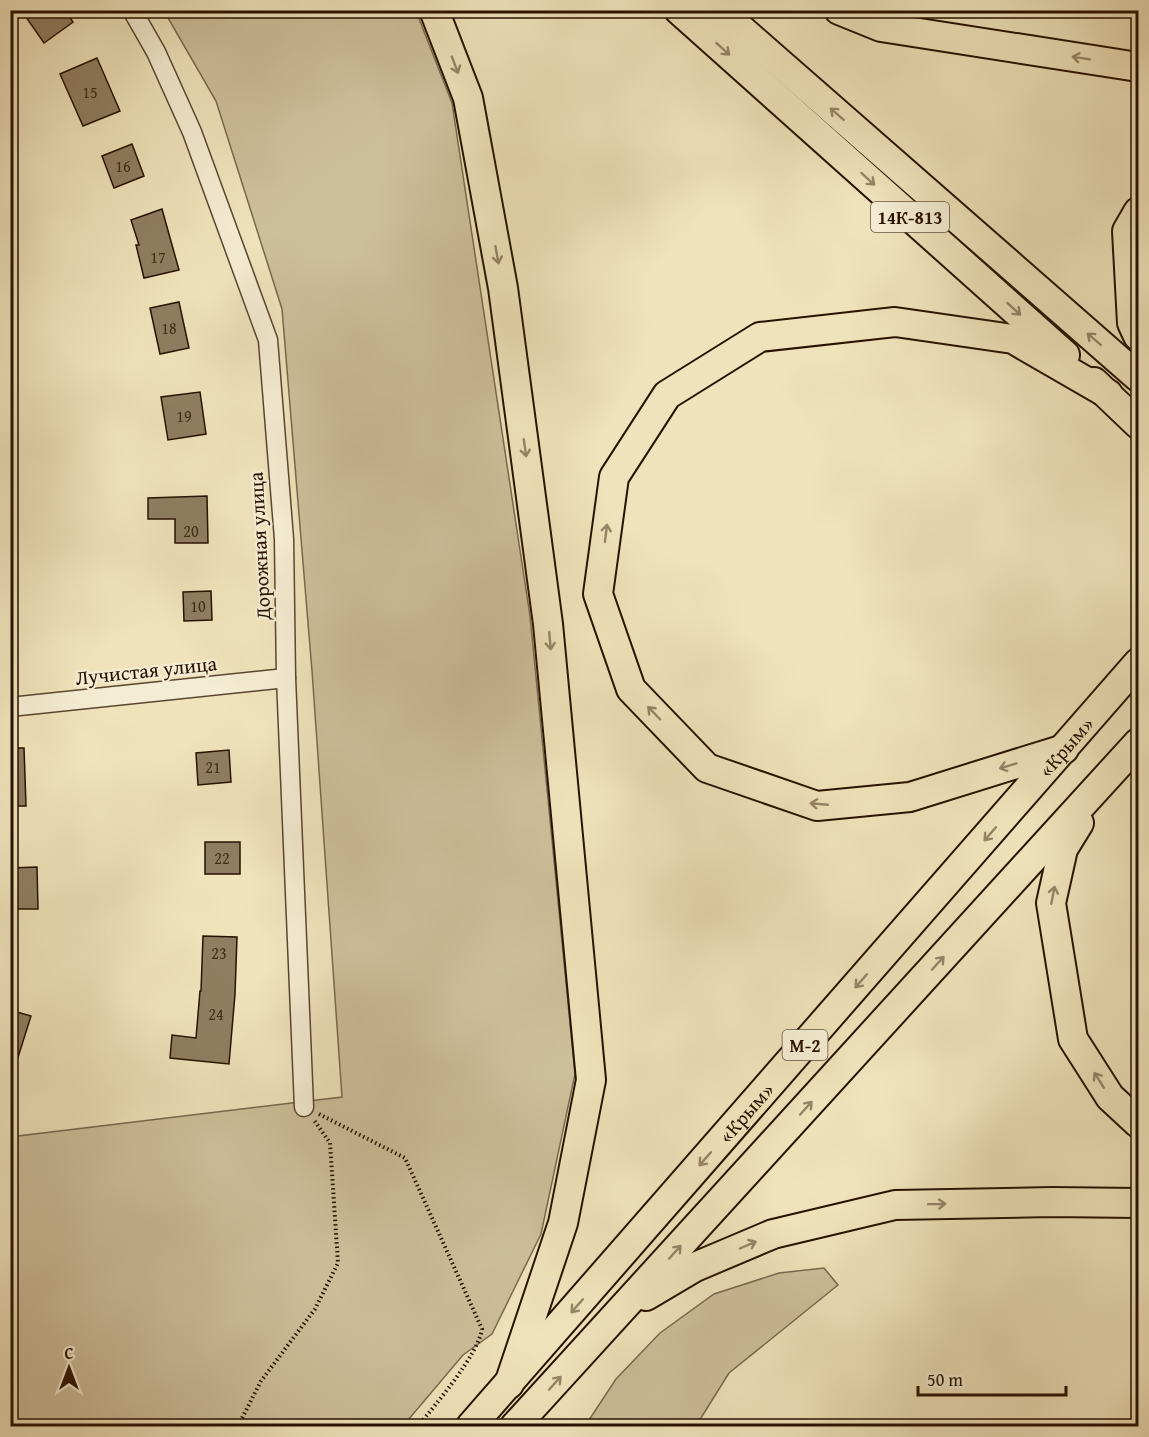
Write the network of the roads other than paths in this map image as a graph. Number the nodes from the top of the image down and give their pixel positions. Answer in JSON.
{"nodes":[{"id":1,"x":132,"y":10,"type":"edge"},
{"id":2,"x":434,"y":10,"type":"edge"},
{"id":3,"x":679,"y":10,"type":"edge"},
{"id":4,"x":719,"y":10,"type":"edge"},
{"id":5,"x":839,"y":10,"type":"edge"},
{"id":6,"x":1138,"y":67,"type":"edge"},
{"id":7,"x":1138,"y":212,"type":"edge"},
{"id":8,"x":1138,"y":336,"type":"edge"},
{"id":9,"x":1138,"y":377,"type":"edge"},
{"id":10,"x":1108,"y":394,"type":"junction"},
{"id":11,"x":1138,"y":424,"type":"edge"},
{"id":12,"x":1138,"y":663,"type":"edge"},
{"id":13,"x":286,"y":678,"type":"junction"},
{"id":14,"x":10,"y":707,"type":"edge"},
{"id":15,"x":1138,"y":743,"type":"edge"},
{"id":16,"x":1064,"y":749,"type":"junction"},
{"id":17,"x":1108,"y":776,"type":"junction"},
{"id":18,"x":304,"y":1107,"type":"road end"},
{"id":19,"x":1138,"y":1123,"type":"edge"},
{"id":20,"x":1138,"y":1203,"type":"edge"},
{"id":21,"x":621,"y":1310,"type":"junction"},
{"id":22,"x":509,"y":1384,"type":"junction"},
{"id":23,"x":471,"y":1426,"type":"edge"},
{"id":24,"x":515,"y":1426,"type":"edge"}],
"edges":[{"from":1,"to":13,"type":"street","name":"Дорожная улица"},
{"from":2,"to":22,"type":"main road","one_way":true},
{"from":3,"to":10,"type":"main road","number":"14К-813","one_way":true},
{"from":9,"to":4,"type":"main road","number":"14К-813","one_way":true},
{"from":6,"to":5,"type":"main road","one_way":true},
{"from":7,"to":8,"type":"main road"},
{"from":10,"to":11,"type":"main road","number":"14К-813"},
{"from":16,"to":10,"type":"main road","one_way":true},
{"from":12,"to":16,"type":"main road","name":"«Крым»","number":"М-2"},
{"from":13,"to":14,"type":"street","name":"Лучистая улица"},
{"from":13,"to":18,"type":"street","name":"Дорожная улица"},
{"from":15,"to":17,"type":"main road","name":"«Крым»","number":"М-2"},
{"from":16,"to":22,"type":"main road","name":"«Крым»","number":"М-2","one_way":true},
{"from":19,"to":17,"type":"main road","one_way":true},
{"from":21,"to":17,"type":"main road","name":"«Крым»","number":"М-2","one_way":true},
{"from":21,"to":20,"type":"main road","one_way":true},
{"from":24,"to":21,"type":"main road","name":"«Крым»","number":"М-2","one_way":true},
{"from":22,"to":23,"type":"main road","name":"«Крым»","number":"М-2"}]}
